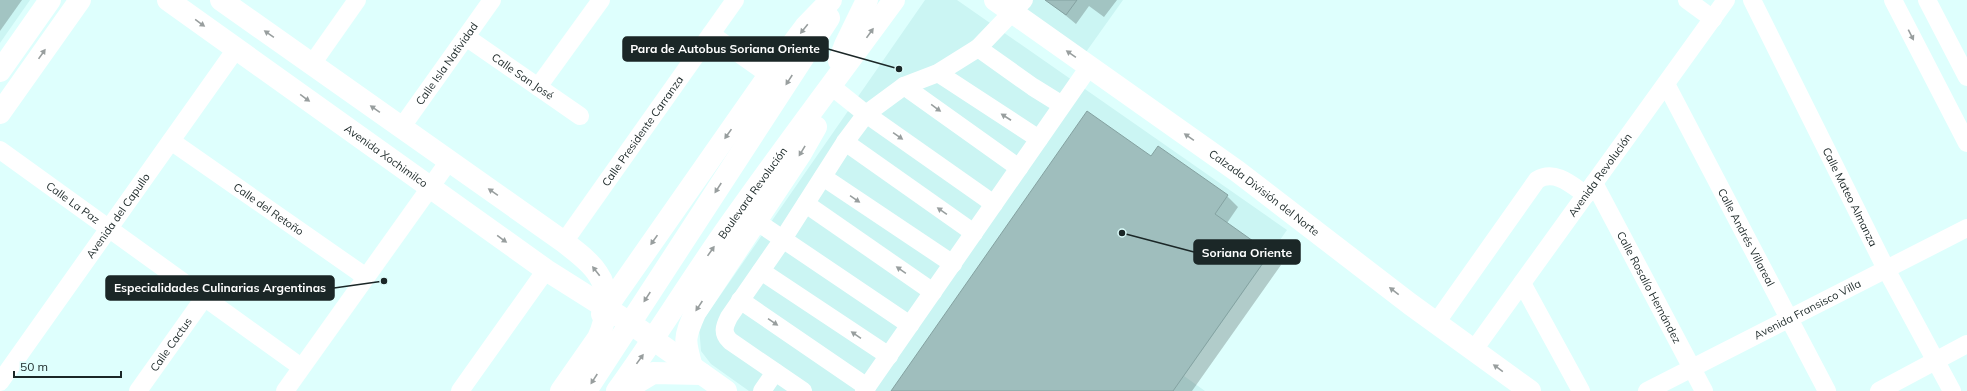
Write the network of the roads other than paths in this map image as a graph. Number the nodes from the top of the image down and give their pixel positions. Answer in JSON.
{"nodes":[{"id":1,"x":50,"y":0,"type":"edge"},
{"id":2,"x":80,"y":0,"type":"edge"},
{"id":3,"x":168,"y":0,"type":"edge"},
{"id":4,"x":357,"y":0,"type":"edge"},
{"id":5,"x":492,"y":0,"type":"edge"},
{"id":6,"x":600,"y":0,"type":"edge"},
{"id":7,"x":735,"y":0,"type":"edge"},
{"id":8,"x":831,"y":0,"type":"edge"},
{"id":9,"x":841,"y":0,"type":"edge"},
{"id":10,"x":867,"y":0,"type":"edge"},
{"id":11,"x":894,"y":0,"type":"edge"},
{"id":12,"x":995,"y":0,"type":"edge"},
{"id":13,"x":1687,"y":0,"type":"edge"},
{"id":14,"x":1726,"y":0,"type":"edge"},
{"id":15,"x":1752,"y":0,"type":"edge"},
{"id":16,"x":1893,"y":0,"type":"edge"},
{"id":17,"x":1927,"y":0,"type":"edge"},
{"id":18,"x":234,"y":4,"type":"edge"},
{"id":19,"x":1019,"y":7,"type":"edge"},
{"id":20,"x":1713,"y":19,"type":"junction"},
{"id":21,"x":711,"y":34,"type":"junction"},
{"id":22,"x":466,"y":37,"type":"junction"},
{"id":23,"x":978,"y":48,"type":"junction"},
{"id":24,"x":236,"y":49,"type":"junction"},
{"id":25,"x":312,"y":64,"type":"junction"},
{"id":26,"x":1089,"y":67,"type":"junction"},
{"id":27,"x":0,"y":71,"type":"edge"},
{"id":28,"x":938,"y":73,"type":"junction"},
{"id":29,"x":769,"y":75,"type":"junction"},
{"id":30,"x":1967,"y":77,"type":"edge"},
{"id":31,"x":1666,"y":84,"type":"junction"},
{"id":32,"x":831,"y":86,"type":"junction"},
{"id":33,"x":904,"y":86,"type":"junction"},
{"id":34,"x":538,"y":87,"type":"junction"},
{"id":35,"x":1062,"y":105,"type":"junction"},
{"id":36,"x":0,"y":113,"type":"edge"},
{"id":37,"x":866,"y":114,"type":"junction"},
{"id":38,"x":580,"y":116,"type":"dead end"},
{"id":39,"x":401,"y":128,"type":"junction"},
{"id":40,"x":1039,"y":139,"type":"junction"},
{"id":41,"x":171,"y":141,"type":"junction"},
{"id":42,"x":845,"y":142,"type":"junction"},
{"id":43,"x":1967,"y":143,"type":"edge"},
{"id":44,"x":0,"y":150,"type":"edge"},
{"id":45,"x":448,"y":161,"type":"junction"},
{"id":46,"x":1019,"y":168,"type":"junction"},
{"id":47,"x":823,"y":177,"type":"junction"},
{"id":48,"x":430,"y":187,"type":"junction"},
{"id":49,"x":1590,"y":189,"type":"junction"},
{"id":50,"x":806,"y":204,"type":"junction"},
{"id":51,"x":994,"y":204,"type":"junction"},
{"id":52,"x":756,"y":221,"type":"junction"},
{"id":53,"x":109,"y":228,"type":"junction"},
{"id":54,"x":1967,"y":228,"type":"edge"},
{"id":55,"x":974,"y":233,"type":"junction"},
{"id":56,"x":783,"y":239,"type":"junction"},
{"id":57,"x":564,"y":242,"type":"junction"},
{"id":58,"x":953,"y":264,"type":"junction"},
{"id":59,"x":1886,"y":269,"type":"junction"},
{"id":60,"x":546,"y":270,"type":"junction"},
{"id":61,"x":761,"y":271,"type":"junction"},
{"id":62,"x":366,"y":277,"type":"junction"},
{"id":63,"x":1522,"y":283,"type":"junction"},
{"id":64,"x":933,"y":292,"type":"junction"},
{"id":65,"x":204,"y":298,"type":"junction"},
{"id":66,"x":740,"y":300,"type":"junction"},
{"id":67,"x":606,"y":308,"type":"junction"},
{"id":68,"x":1790,"y":318,"type":"junction"},
{"id":69,"x":630,"y":323,"type":"junction"},
{"id":70,"x":1436,"y":323,"type":"junction"},
{"id":71,"x":910,"y":325,"type":"junction"},
{"id":72,"x":654,"y":340,"type":"junction"},
{"id":73,"x":1967,"y":344,"type":"edge"},
{"id":74,"x":1473,"y":351,"type":"junction"},
{"id":75,"x":889,"y":356,"type":"junction"},
{"id":76,"x":1936,"y":360,"type":"junction"},
{"id":77,"x":302,"y":367,"type":"junction"},
{"id":78,"x":1692,"y":368,"type":"junction"},
{"id":79,"x":697,"y":370,"type":"junction"},
{"id":80,"x":775,"y":372,"type":"junction"},
{"id":81,"x":0,"y":382,"type":"edge"},
{"id":82,"x":866,"y":389,"type":"edge"},
{"id":83,"x":138,"y":391,"type":"edge"},
{"id":84,"x":285,"y":391,"type":"edge"},
{"id":85,"x":460,"y":391,"type":"edge"},
{"id":86,"x":546,"y":391,"type":"edge"},
{"id":87,"x":561,"y":391,"type":"edge"},
{"id":88,"x":586,"y":391,"type":"edge"},
{"id":89,"x":617,"y":391,"type":"edge"},
{"id":90,"x":623,"y":391,"type":"edge"},
{"id":91,"x":726,"y":391,"type":"edge"},
{"id":92,"x":762,"y":391,"type":"edge"},
{"id":93,"x":803,"y":391,"type":"edge"},
{"id":94,"x":1530,"y":391,"type":"edge"},
{"id":95,"x":1581,"y":391,"type":"edge"},
{"id":96,"x":1647,"y":391,"type":"edge"},
{"id":97,"x":1704,"y":391,"type":"edge"},
{"id":98,"x":1827,"y":391,"type":"edge"},
{"id":99,"x":1879,"y":391,"type":"edge"},
{"id":100,"x":1952,"y":391,"type":"edge"}],
"edges":[{"from":1,"to":27,"type":"main road"},
{"from":36,"to":2,"type":"main road","one_way":true},
{"from":3,"to":24,"type":"main road","name":"Avenida Xochimilco","one_way":true},
{"from":4,"to":25,"type":"street"},
{"from":5,"to":22,"type":"street","name":"Calle Isla Natividad"},
{"from":6,"to":34,"type":"street"},
{"from":7,"to":21,"type":"street","name":"Calle Presidente Carranza"},
{"from":8,"to":29,"type":"main road","one_way":true},
{"from":9,"to":69,"type":"main road","one_way":true},
{"from":10,"to":32,"type":"main road"},
{"from":32,"to":11,"type":"main road","name":"Boulevard Revolución","one_way":true},
{"from":12,"to":19,"type":"main road","name":"Calzada División del Norte"},
{"from":13,"to":20,"type":"street"},
{"from":14,"to":20,"type":"street","name":"Avenida Revolución"},
{"from":15,"to":59,"type":"street","name":"Calle Mateo Almanza"},
{"from":16,"to":43,"type":"street","one_way":true},
{"from":17,"to":30,"type":"street"},
{"from":25,"to":18,"type":"main road","one_way":true},
{"from":19,"to":23,"type":"street"},
{"from":26,"to":19,"type":"main road","name":"Calzada División del Norte","one_way":true},
{"from":20,"to":31,"type":"street","name":"Avenida Revolución"},
{"from":21,"to":29,"type":"street"},
{"from":21,"to":57,"type":"street","name":"Calle Presidente Carranza"},
{"from":22,"to":34,"type":"street","name":"Calle San José"},
{"from":22,"to":39,"type":"street","name":"Calle Isla Natividad"},
{"from":23,"to":28,"type":"street"},
{"from":23,"to":35,"type":"street"},
{"from":24,"to":41,"type":"street","name":"Avenida del Capullo"},
{"from":24,"to":48,"type":"main road","name":"Avenida Xochimilco","one_way":true},
{"from":39,"to":25,"type":"main road","one_way":true},
{"from":26,"to":35,"type":"street"},
{"from":70,"to":26,"type":"main road","name":"Calzada División del Norte","one_way":true},
{"from":28,"to":33,"type":"street"},
{"from":40,"to":28,"type":"street","one_way":true},
{"from":29,"to":67,"type":"main road","one_way":true},
{"from":31,"to":49,"type":"street","name":"Avenida Revolución"},
{"from":31,"to":68,"type":"street","name":"Calle Andrés Villareal"},
{"from":32,"to":37,"type":"street"},
{"from":32,"to":52,"type":"main road","one_way":true},
{"from":72,"to":32,"type":"main road","name":"Boulevard Revolución","one_way":true},
{"from":33,"to":37,"type":"street"},
{"from":33,"to":46,"type":"street","one_way":true},
{"from":34,"to":38,"type":"street","name":"Calle San José"},
{"from":35,"to":40,"type":"street"},
{"from":37,"to":42,"type":"street"},
{"from":37,"to":51,"type":"street","one_way":true},
{"from":39,"to":45,"type":"main road"},
{"from":40,"to":46,"type":"street"},
{"from":41,"to":53,"type":"street","name":"Avenida del Capullo"},
{"from":41,"to":62,"type":"street","name":"Calle del Retoño"},
{"from":42,"to":47,"type":"street"},
{"from":55,"to":42,"type":"street","one_way":true},
{"from":44,"to":53,"type":"street","name":"Calle La Paz"},
{"from":45,"to":48,"type":"street"},
{"from":57,"to":45,"type":"main road","one_way":true},
{"from":46,"to":51,"type":"street"},
{"from":47,"to":50,"type":"street"},
{"from":47,"to":58,"type":"street","one_way":true},
{"from":48,"to":60,"type":"main road","name":"Avenida Xochimilco","one_way":true},
{"from":48,"to":62,"type":"street"},
{"from":49,"to":63,"type":"street","name":"Avenida Revolución"},
{"from":49,"to":70,"type":"street"},
{"from":49,"to":78,"type":"street","name":"Calle Rosalío Hernández"},
{"from":50,"to":56,"type":"street"},
{"from":64,"to":50,"type":"street","one_way":true},
{"from":51,"to":55,"type":"street"},
{"from":52,"to":56,"type":"street"},
{"from":52,"to":79,"type":"main road","one_way":true},
{"from":53,"to":65,"type":"street","name":"Calle La Paz"},
{"from":53,"to":81,"type":"street","name":"Avenida del Capullo"},
{"from":54,"to":59,"type":"street","name":"Avenida Fransisco Villa"},
{"from":55,"to":58,"type":"street"},
{"from":56,"to":61,"type":"street"},
{"from":56,"to":71,"type":"street"},
{"from":67,"to":57,"type":"main road","one_way":true},
{"from":58,"to":64,"type":"street"},
{"from":59,"to":68,"type":"street","name":"Avenida Fransisco Villa"},
{"from":59,"to":76,"type":"street","name":"Calle Mateo Almanza"},
{"from":60,"to":67,"type":"main road","name":"Avenida Xochimilco"},
{"from":60,"to":85,"type":"street"},
{"from":61,"to":66,"type":"street"},
{"from":75,"to":61,"type":"street","one_way":true},
{"from":62,"to":77,"type":"street"},
{"from":63,"to":74,"type":"street","name":"Avenida Revolución"},
{"from":63,"to":95,"type":"street"},
{"from":64,"to":71,"type":"street"},
{"from":65,"to":77,"type":"street","name":"Calle La Paz"},
{"from":65,"to":83,"type":"street","name":"Calle Cactus"},
{"from":66,"to":80,"type":"street"},
{"from":66,"to":82,"type":"street","one_way":true},
{"from":67,"to":69,"type":"main road","name":"Avenida Xochimilco"},
{"from":67,"to":86,"type":"main road"},
{"from":67,"to":87,"type":"main road"},
{"from":68,"to":78,"type":"street","name":"Avenida Fransisco Villa"},
{"from":68,"to":98,"type":"street","name":"Calle Andrés Villareal"},
{"from":69,"to":72,"type":"main road","name":"Avenida Xochimilco"},
{"from":69,"to":88,"type":"main road","one_way":true},
{"from":70,"to":74,"type":"main road","name":"Calzada División del Norte"},
{"from":71,"to":75,"type":"street"},
{"from":72,"to":79,"type":"main road","name":"Avenida Xochimilco"},
{"from":89,"to":72,"type":"main road","name":"Boulevard Revolución","one_way":true},
{"from":73,"to":76,"type":"street"},
{"from":94,"to":74,"type":"main road","name":"Calzada División del Norte","one_way":true},
{"from":75,"to":82,"type":"street"},
{"from":76,"to":99,"type":"street"},
{"from":76,"to":100,"type":"street","name":"Calle Mateo Almanza"},
{"from":77,"to":84,"type":"street"},
{"from":78,"to":96,"type":"street","name":"Avenida Fransisco Villa"},
{"from":78,"to":97,"type":"street","name":"Calle Rosalío Hernández"},
{"from":79,"to":90,"type":"main road"},
{"from":79,"to":91,"type":"main road","name":"Avenida Xochimilco"},
{"from":80,"to":92,"type":"street"},
{"from":80,"to":93,"type":"street"}]}
